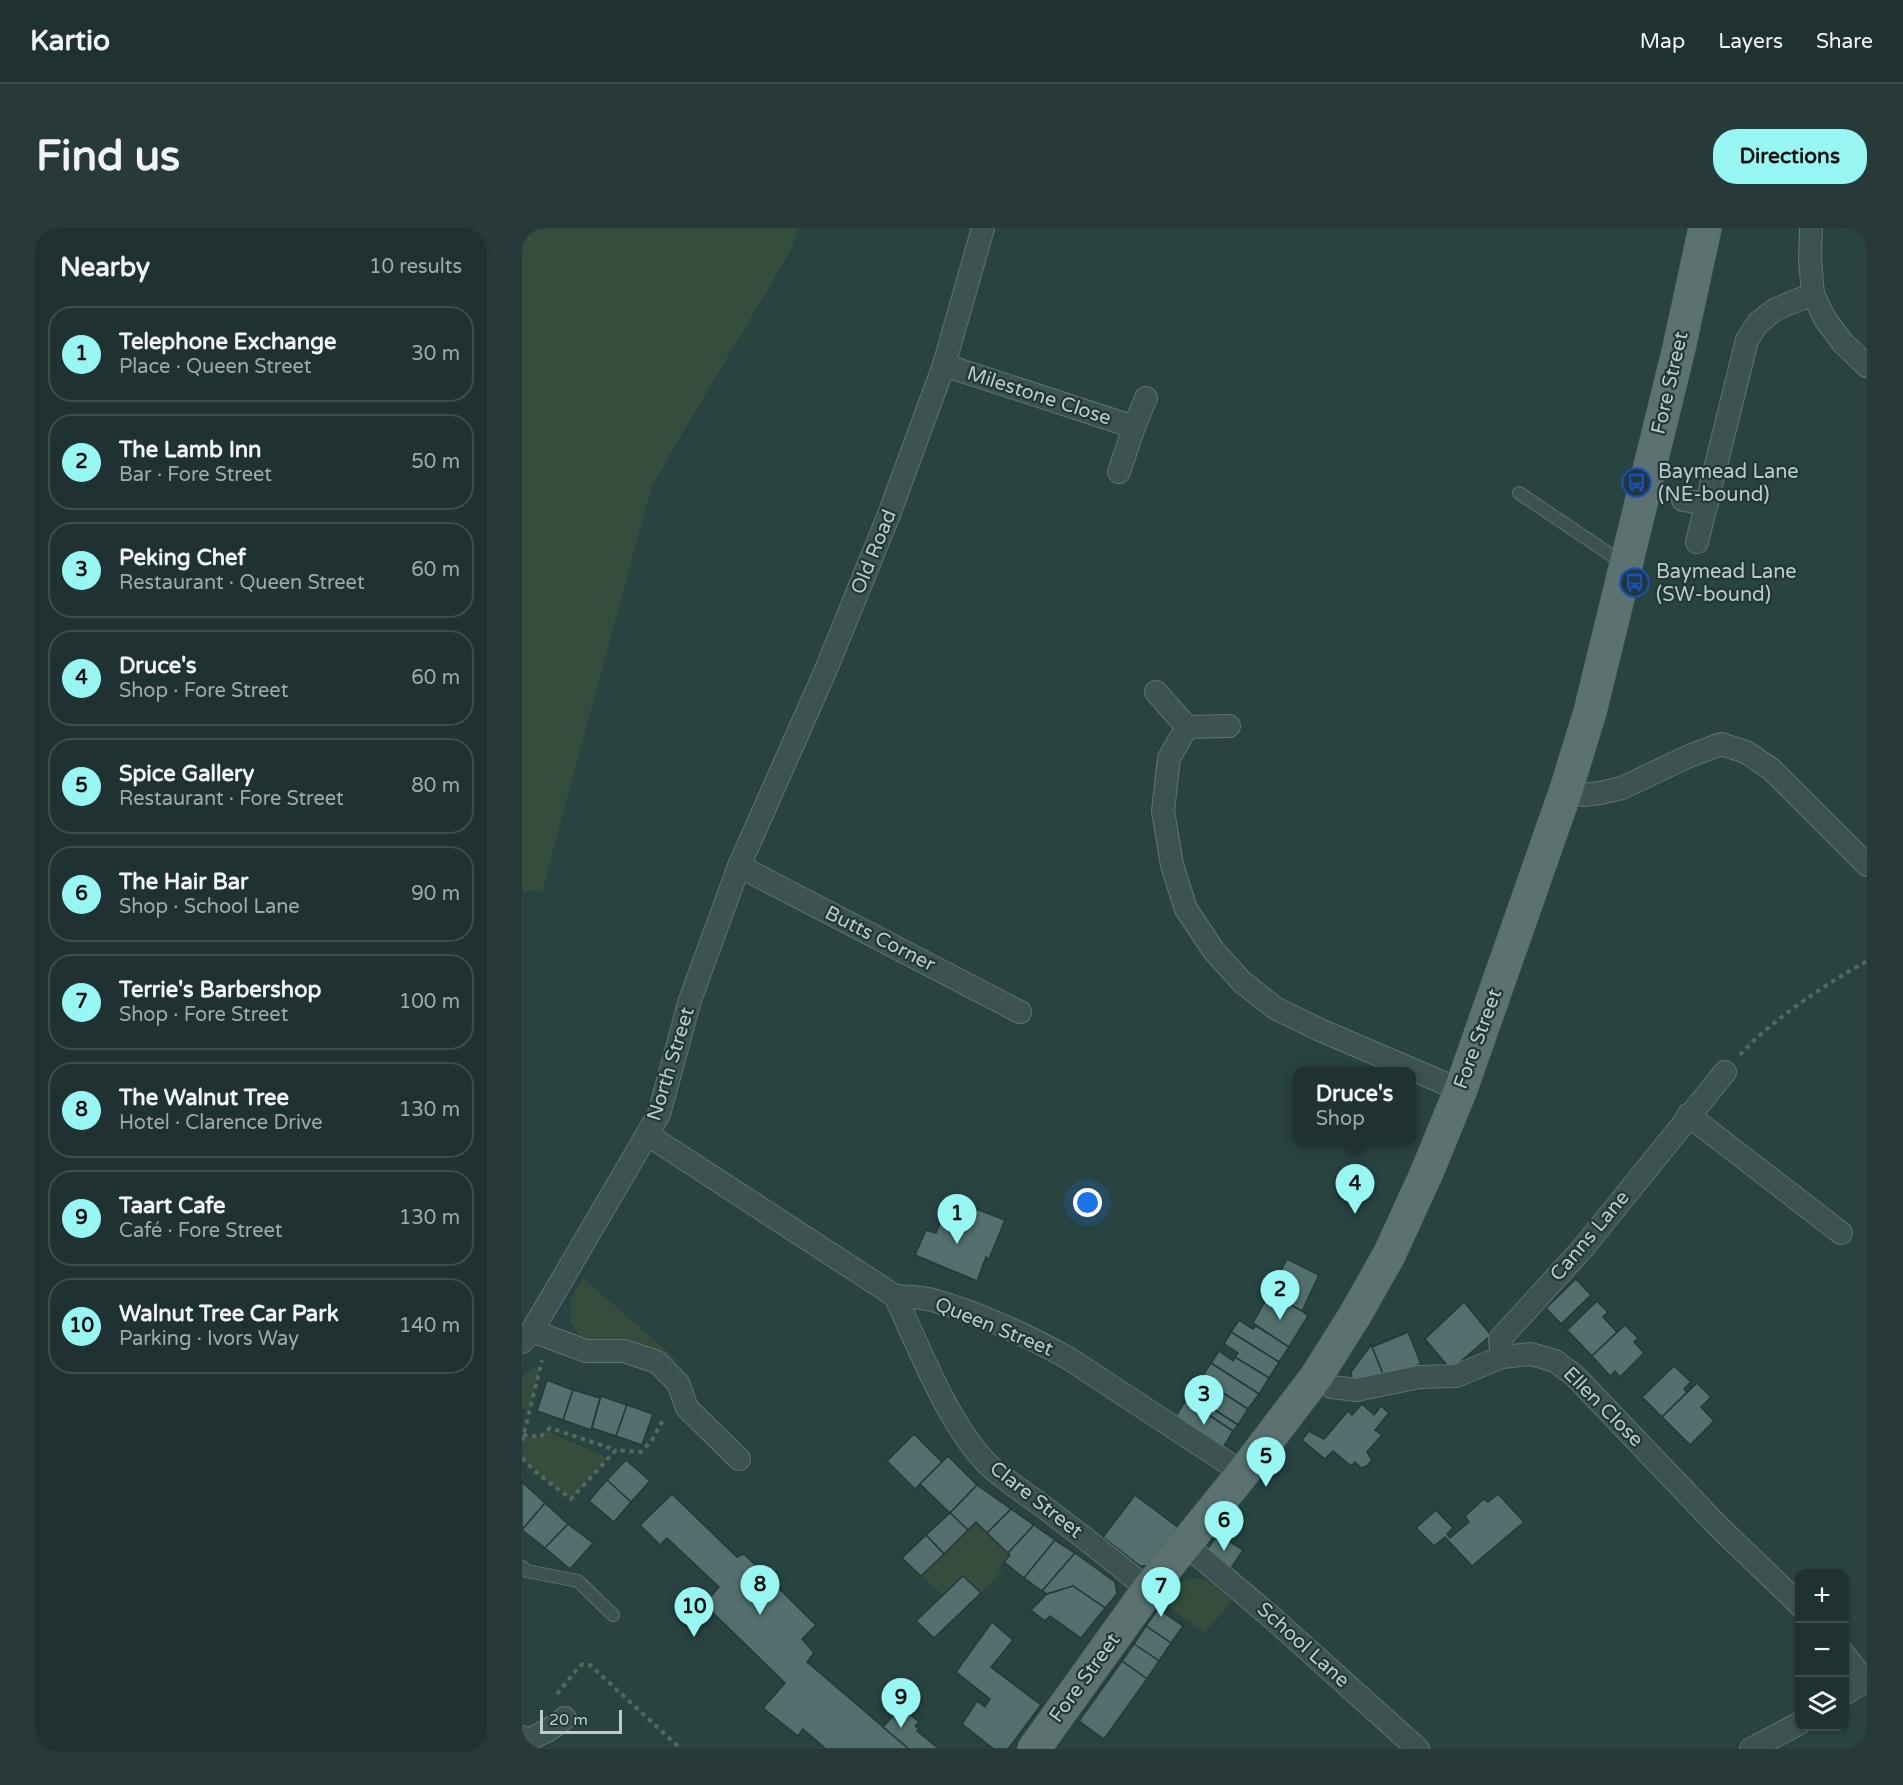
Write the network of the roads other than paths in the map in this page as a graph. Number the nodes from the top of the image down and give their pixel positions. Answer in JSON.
{"nodes":[{"id":1,"x":983,"y":228,"type":"edge"},
{"id":2,"x":1705,"y":228,"type":"edge"},
{"id":3,"x":1811,"y":228,"type":"edge"},
{"id":4,"x":1813,"y":294,"type":"junction"},
{"id":5,"x":944,"y":365,"type":"junction"},
{"id":6,"x":1867,"y":366,"type":"edge"},
{"id":7,"x":1146,"y":398,"type":"dead end"},
{"id":8,"x":1134,"y":427,"type":"junction"},
{"id":9,"x":1119,"y":472,"type":"dead end"},
{"id":10,"x":1520,"y":493,"type":"dead end"},
{"id":11,"x":1683,"y":500,"type":"dead end"},
{"id":12,"x":1707,"y":504,"type":"junction"},
{"id":13,"x":1698,"y":542,"type":"dead end"},
{"id":14,"x":1627,"y":566,"type":"junction"},
{"id":15,"x":1156,"y":692,"type":"dead end"},
{"id":16,"x":1229,"y":726,"type":"dead end"},
{"id":17,"x":1187,"y":727,"type":"junction"},
{"id":18,"x":1566,"y":790,"type":"junction"},
{"id":19,"x":1867,"y":865,"type":"edge"},
{"id":20,"x":739,"y":866,"type":"junction"},
{"id":21,"x":1020,"y":1012,"type":"dead end"},
{"id":22,"x":1408,"y":1067,"type":"edge"},
{"id":23,"x":1416,"y":1070,"type":"edge"},
{"id":24,"x":1725,"y":1072,"type":"road end"},
{"id":25,"x":1461,"y":1089,"type":"junction"},
{"id":26,"x":1688,"y":1115,"type":"junction"},
{"id":27,"x":648,"y":1135,"type":"junction"},
{"id":28,"x":1841,"y":1233,"type":"dead end"},
{"id":29,"x":895,"y":1296,"type":"junction"},
{"id":30,"x":527,"y":1337,"type":"edge"},
{"id":31,"x":1502,"y":1357,"type":"junction"},
{"id":32,"x":1317,"y":1377,"type":"junction"},
{"id":33,"x":739,"y":1459,"type":"dead end"},
{"id":34,"x":1243,"y":1473,"type":"junction"},
{"id":35,"x":1185,"y":1544,"type":"junction"},
{"id":36,"x":522,"y":1567,"type":"edge"},
{"id":37,"x":1148,"y":1590,"type":"junction"},
{"id":38,"x":1795,"y":1600,"type":"edge"},
{"id":39,"x":613,"y":1615,"type":"dead end"},
{"id":40,"x":1849,"y":1659,"type":"edge"},
{"id":41,"x":1866,"y":1680,"type":"edge"},
{"id":42,"x":1849,"y":1691,"type":"edge"},
{"id":43,"x":558,"y":1709,"type":"road end"},
{"id":44,"x":1795,"y":1726,"type":"edge"},
{"id":45,"x":524,"y":1742,"type":"edge"},
{"id":46,"x":1034,"y":1749,"type":"edge"},
{"id":47,"x":1418,"y":1749,"type":"edge"},
{"id":48,"x":1751,"y":1749,"type":"edge"}],
"edges":[{"from":1,"to":5,"type":"street","name":"Old Road"},
{"from":2,"to":14,"type":"main road","name":"Fore Street"},
{"from":3,"to":4,"type":"street"},
{"from":4,"to":6,"type":"street"},
{"from":4,"to":12,"type":"street"},
{"from":5,"to":8,"type":"street","name":"Milestone Close"},
{"from":5,"to":20,"type":"street","name":"Old Road"},
{"from":7,"to":8,"type":"street","name":"Milestone Close"},
{"from":8,"to":9,"type":"street","name":"Milestone Close"},
{"from":10,"to":14,"type":"lane"},
{"from":11,"to":12,"type":"street"},
{"from":12,"to":13,"type":"street"},
{"from":14,"to":18,"type":"main road","name":"Fore Street"},
{"from":15,"to":17,"type":"street"},
{"from":16,"to":17,"type":"street"},
{"from":17,"to":22,"type":"street"},
{"from":18,"to":19,"type":"street"},
{"from":18,"to":25,"type":"main road","name":"Fore Street"},
{"from":20,"to":21,"type":"street","name":"Butts Corner"},
{"from":20,"to":27,"type":"street","name":"North Street"},
{"from":23,"to":25,"type":"street"},
{"from":24,"to":26,"type":"street","name":"Canns Lane"},
{"from":25,"to":32,"type":"main road","name":"Fore Street"},
{"from":26,"to":28,"type":"street"},
{"from":26,"to":31,"type":"street","name":"Canns Lane"},
{"from":27,"to":29,"type":"street","name":"Queen Street"},
{"from":27,"to":30,"type":"street","name":"North Street"},
{"from":29,"to":34,"type":"street","name":"Queen Street"},
{"from":29,"to":37,"type":"street","name":"Clare Street"},
{"from":30,"to":33,"type":"street"},
{"from":31,"to":32,"type":"street","name":"Ellen Close"},
{"from":31,"to":38,"type":"street","name":"Ellen Close"},
{"from":32,"to":34,"type":"main road","name":"Fore Street"},
{"from":34,"to":35,"type":"main road","name":"Fore Street"},
{"from":35,"to":37,"type":"main road","name":"Fore Street"},
{"from":35,"to":47,"type":"street","name":"School Lane"},
{"from":36,"to":39,"type":"lane"},
{"from":37,"to":46,"type":"main road","name":"Fore Street"},
{"from":40,"to":41,"type":"street"},
{"from":41,"to":42,"type":"street"},
{"from":43,"to":45,"type":"street"},
{"from":44,"to":48,"type":"street"}]}
